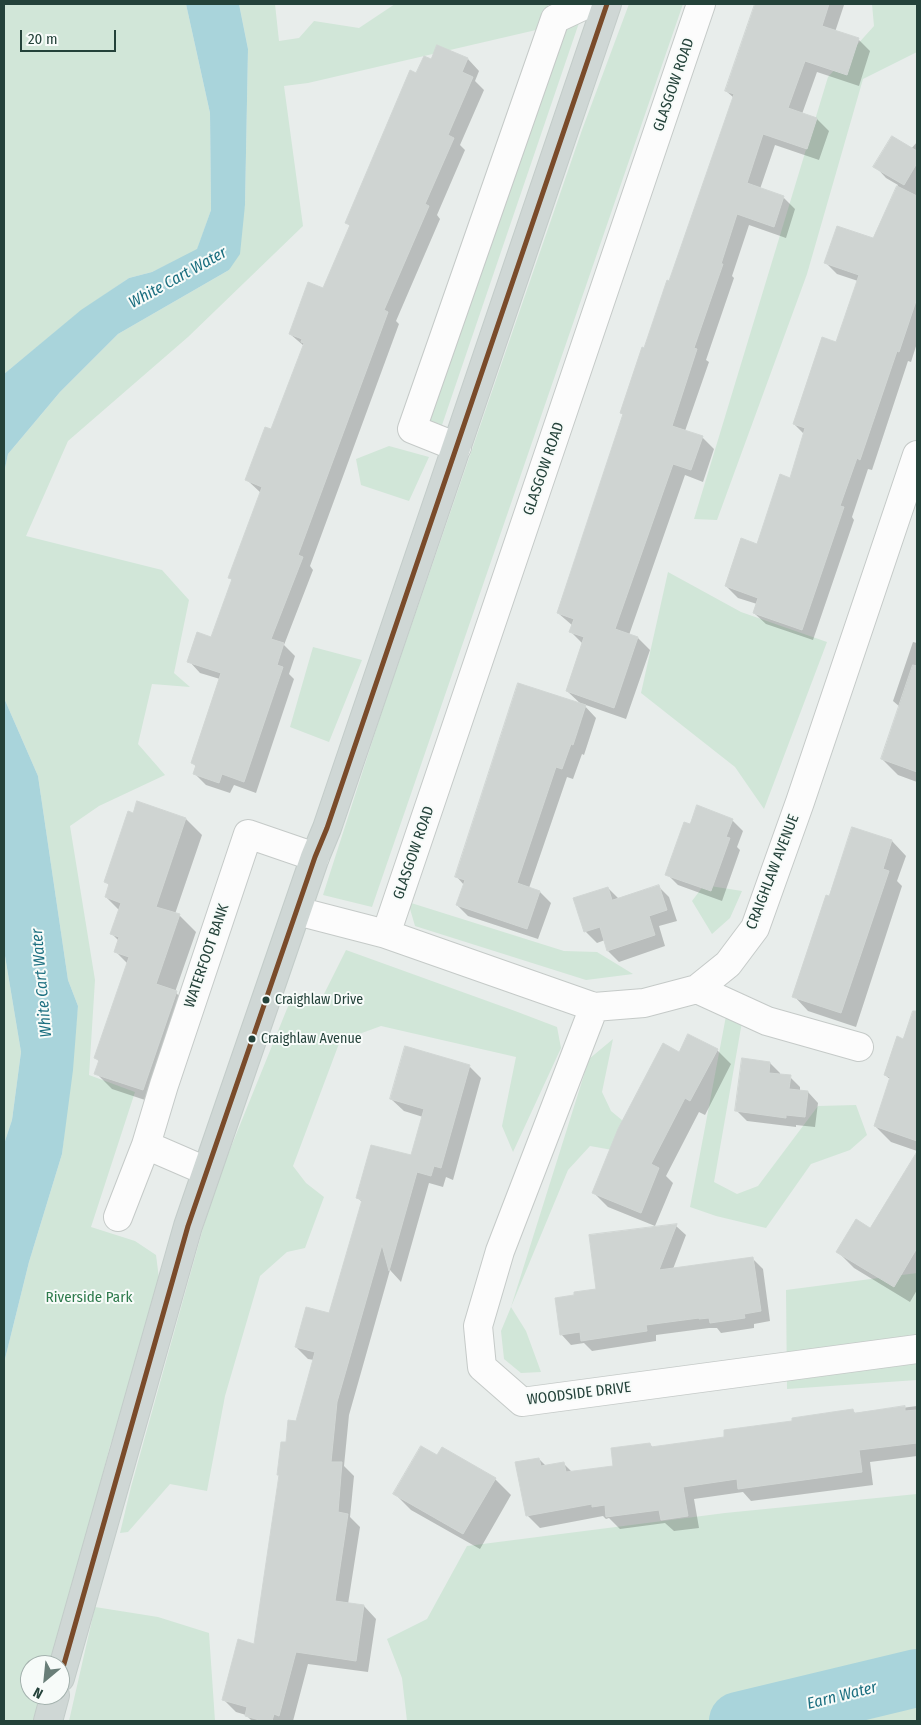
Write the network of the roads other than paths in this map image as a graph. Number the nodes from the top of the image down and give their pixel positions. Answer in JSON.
{"nodes":[{"id":1,"x":587,"y":4,"type":"edge"},
{"id":2,"x":607,"y":4,"type":"edge"},
{"id":3,"x":701,"y":4,"type":"edge"},
{"id":4,"x":457,"y":448,"type":"junction"},
{"id":5,"x":917,"y":455,"type":"edge"},
{"id":6,"x":316,"y":857,"type":"junction"},
{"id":7,"x":297,"y":911,"type":"junction"},
{"id":8,"x":386,"y":934,"type":"junction"},
{"id":9,"x":697,"y":989,"type":"junction"},
{"id":10,"x":594,"y":1007,"type":"junction"},
{"id":11,"x":859,"y":1048,"type":"dead end"},
{"id":12,"x":146,"y":1145,"type":"junction"},
{"id":13,"x":206,"y":1171,"type":"junction"},
{"id":14,"x":118,"y":1217,"type":"dead end"},
{"id":15,"x":917,"y":1349,"type":"edge"},
{"id":16,"x":66,"y":1655,"type":"edge"},
{"id":17,"x":52,"y":1705,"type":"edge"},
{"id":18,"x":48,"y":1721,"type":"edge"}],
"edges":[{"from":1,"to":4,"type":"street"},
{"from":2,"to":4,"type":"main road"},
{"from":3,"to":8,"type":"street","name":"GLASGOW ROAD"},
{"from":4,"to":6,"type":"main road"},
{"from":5,"to":9,"type":"street","name":"CRAIGHLAW AVENUE"},
{"from":6,"to":7,"type":"main road"},
{"from":6,"to":12,"type":"street","name":"WATERFOOT BANK"},
{"from":7,"to":8,"type":"street","name":"CRAIGHLAW AVENUE"},
{"from":7,"to":13,"type":"main road"},
{"from":8,"to":10,"type":"street","name":"CRAIGHLAW AVENUE"},
{"from":9,"to":10,"type":"street","name":"CRAIGHLAW AVENUE"},
{"from":9,"to":11,"type":"street"},
{"from":10,"to":15,"type":"street","name":"WOODSIDE DRIVE"},
{"from":12,"to":13,"type":"street"},
{"from":12,"to":14,"type":"street","name":"WATERFOOT BANK"},
{"from":13,"to":16,"type":"main road"},
{"from":17,"to":18,"type":"main road"}]}
